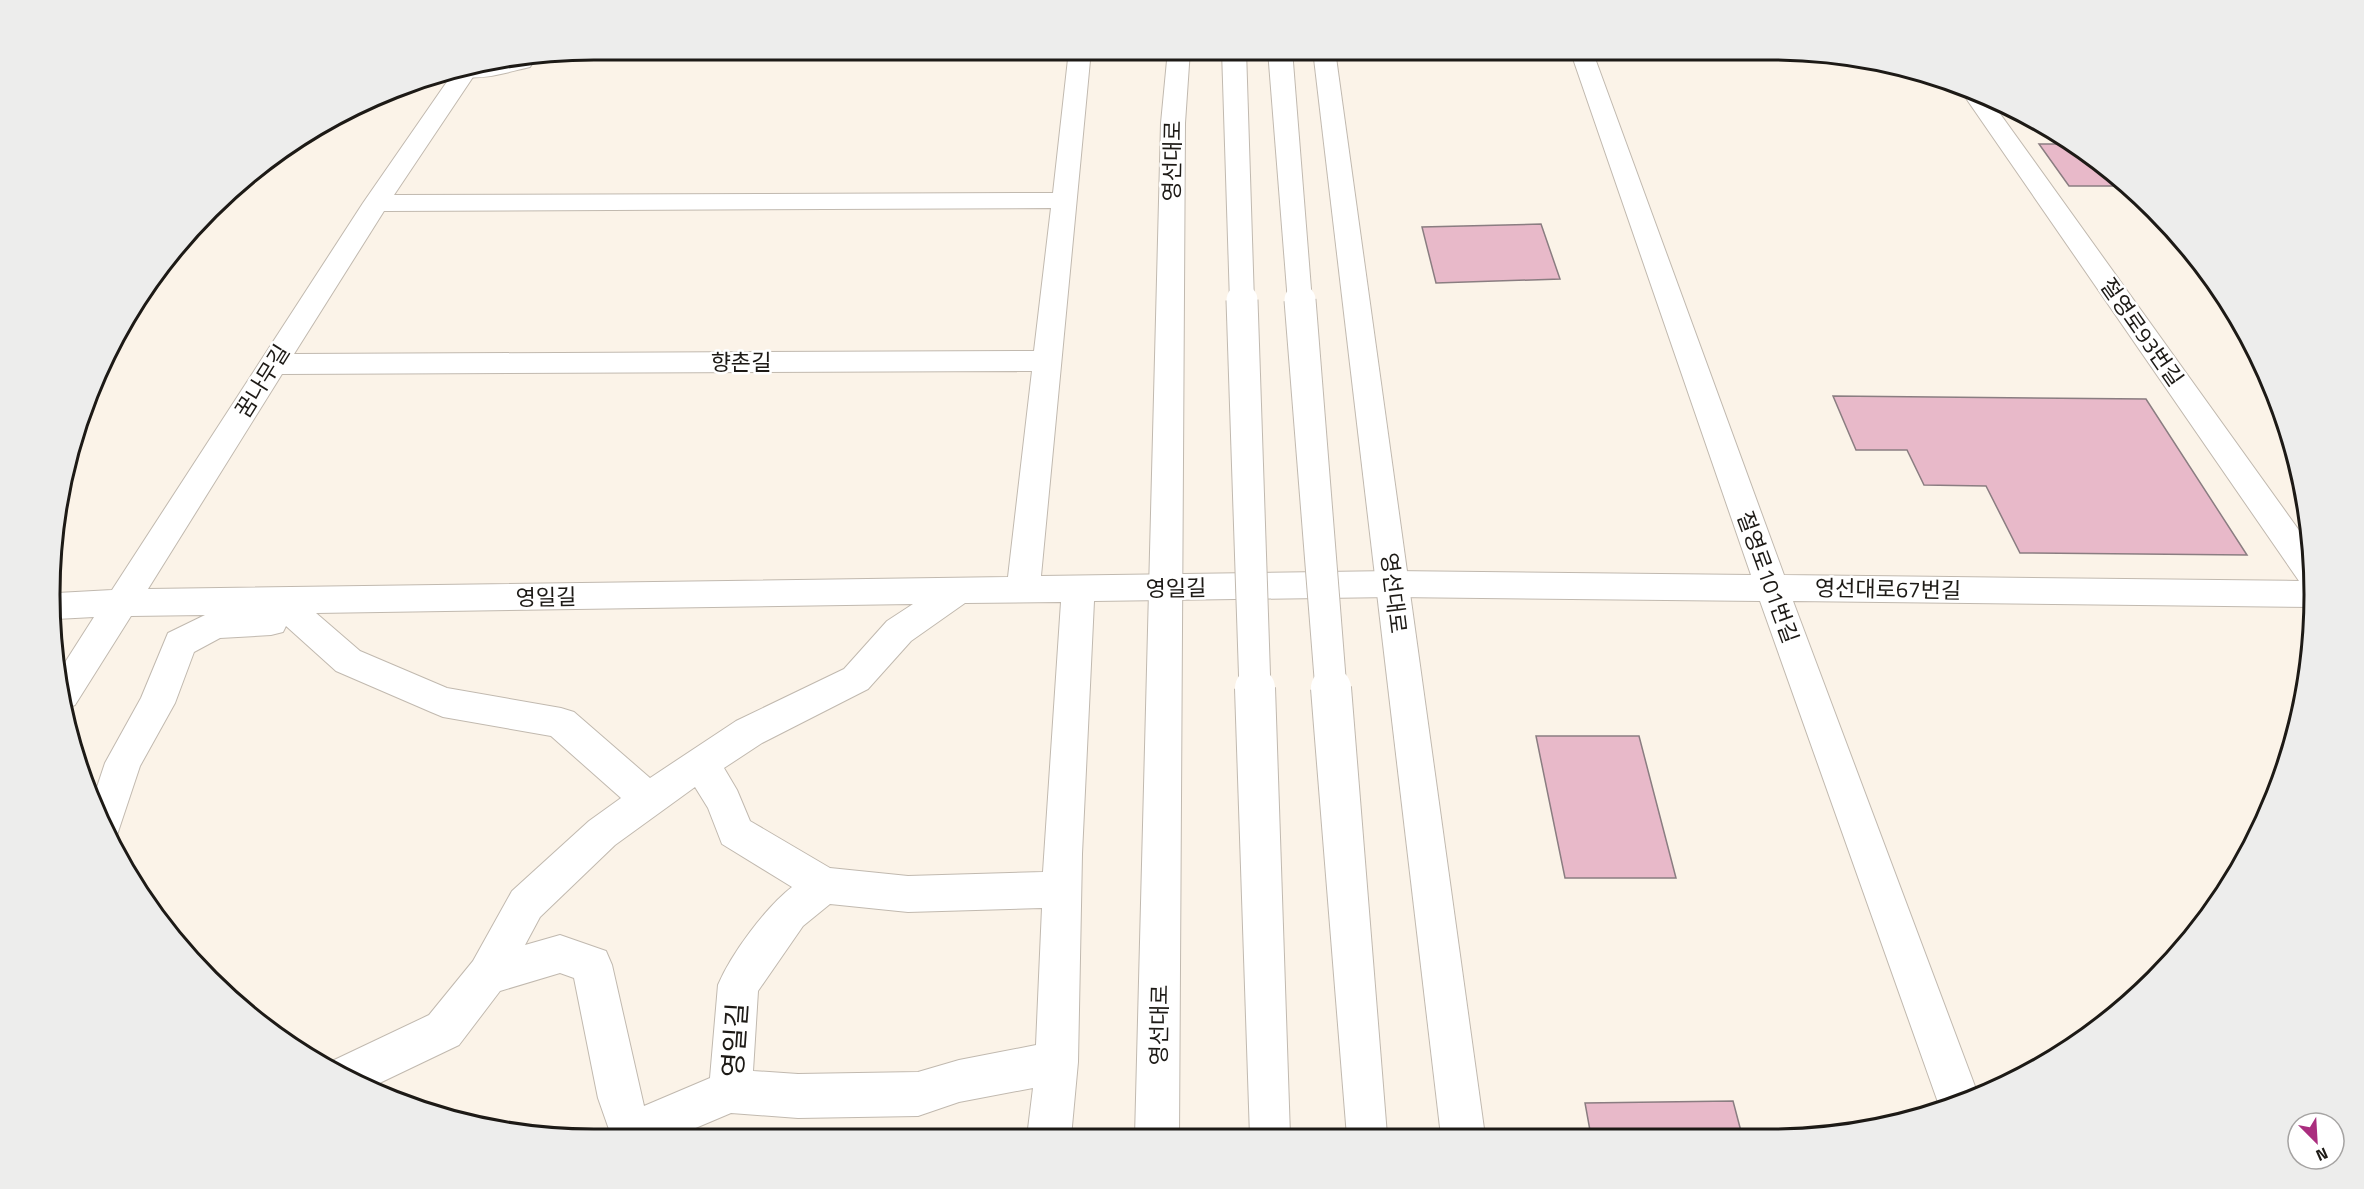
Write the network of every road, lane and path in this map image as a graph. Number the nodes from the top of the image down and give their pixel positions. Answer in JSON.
{"nodes":[{"id":1,"x":1079,"y":60,"type":"edge"},
{"id":2,"x":1178,"y":60,"type":"edge"},
{"id":3,"x":1234,"y":60,"type":"edge"},
{"id":4,"x":1281,"y":60,"type":"edge"},
{"id":5,"x":1325,"y":60,"type":"edge"},
{"id":6,"x":1585,"y":60,"type":"edge"},
{"id":7,"x":462,"y":77,"type":"edge"},
{"id":8,"x":1981,"y":104,"type":"edge"},
{"id":9,"x":1064,"y":200,"type":"junction"},
{"id":10,"x":376,"y":203,"type":"junction"},
{"id":11,"x":1047,"y":361,"type":"junction"},
{"id":12,"x":273,"y":364,"type":"junction"},
{"id":13,"x":2303,"y":560,"type":"edge"},
{"id":14,"x":1393,"y":584,"type":"junction"},
{"id":15,"x":1166,"y":588,"type":"junction"},
{"id":16,"x":1772,"y":588,"type":"junction"},
{"id":17,"x":1078,"y":589,"type":"junction"},
{"id":18,"x":1023,"y":590,"type":"junction"},
{"id":19,"x":958,"y":591,"type":"junction"},
{"id":20,"x":2304,"y":594,"type":"edge"},
{"id":21,"x":122,"y":603,"type":"junction"},
{"id":22,"x":60,"y":606,"type":"edge"},
{"id":23,"x":289,"y":611,"type":"junction"},
{"id":24,"x":225,"y":613,"type":"junction"},
{"id":25,"x":68,"y":687,"type":"edge"},
{"id":26,"x":701,"y":764,"type":"junction"},
{"id":27,"x":649,"y":800,"type":"junction"},
{"id":28,"x":107,"y":813,"type":"edge"},
{"id":29,"x":824,"y":885,"type":"junction"},
{"id":30,"x":1062,"y":889,"type":"junction"},
{"id":31,"x":487,"y":975,"type":"junction"},
{"id":32,"x":1057,"y":1062,"type":"junction"},
{"id":33,"x":355,"y":1072,"type":"edge"},
{"id":34,"x":730,"y":1091,"type":"junction"},
{"id":35,"x":1957,"y":1095,"type":"edge"},
{"id":36,"x":632,"y":1129,"type":"edge"},
{"id":37,"x":642,"y":1129,"type":"edge"},
{"id":38,"x":1050,"y":1129,"type":"edge"},
{"id":39,"x":1157,"y":1129,"type":"edge"},
{"id":40,"x":1270,"y":1129,"type":"edge"},
{"id":41,"x":1365,"y":1129,"type":"edge"},
{"id":42,"x":1462,"y":1129,"type":"edge"}],
"edges":[{"from":1,"to":9,"type":"main road"},
{"from":2,"to":15,"type":"main road","name":"영선대로"},
{"from":3,"to":40,"type":"main road","bridge":true},
{"from":4,"to":41,"type":"main road","bridge":true},
{"from":5,"to":14,"type":"main road","name":"영선대로"},
{"from":6,"to":16,"type":"main road","name":"절영로101번길"},
{"from":7,"to":10,"type":"main road","name":"꿈나무길"},
{"from":8,"to":13,"type":"main road","name":"절영로93번길"},
{"from":9,"to":10,"type":"main road"},
{"from":9,"to":11,"type":"main road"},
{"from":10,"to":12,"type":"main road","name":"꿈나무길"},
{"from":11,"to":12,"type":"main road","name":"향촌길"},
{"from":11,"to":18,"type":"main road"},
{"from":12,"to":21,"type":"main road","name":"꿈나무길"},
{"from":14,"to":15,"type":"main road","name":"영일길"},
{"from":14,"to":16,"type":"main road","name":"영선대로67번길"},
{"from":14,"to":42,"type":"main road","name":"영선대로"},
{"from":15,"to":17,"type":"main road","name":"영일길"},
{"from":15,"to":39,"type":"main road","name":"영선대로"},
{"from":16,"to":20,"type":"main road","name":"영선대로67번길"},
{"from":16,"to":35,"type":"main road","name":"절영로101번길"},
{"from":17,"to":18,"type":"main road","name":"영일길"},
{"from":17,"to":30,"type":"main road"},
{"from":18,"to":19,"type":"main road","name":"영일길"},
{"from":19,"to":23,"type":"main road","name":"영일길"},
{"from":19,"to":26,"type":"main road"},
{"from":21,"to":22,"type":"main road"},
{"from":21,"to":24,"type":"main road"},
{"from":21,"to":25,"type":"main road","name":"꿈나무길"},
{"from":23,"to":24,"type":"main road","name":"영일길"},
{"from":23,"to":27,"type":"main road"},
{"from":24,"to":28,"type":"main road"},
{"from":26,"to":27,"type":"main road"},
{"from":26,"to":29,"type":"main road"},
{"from":27,"to":31,"type":"main road"},
{"from":29,"to":30,"type":"main road"},
{"from":29,"to":34,"type":"main road","name":"영일길"},
{"from":30,"to":32,"type":"main road"},
{"from":31,"to":33,"type":"main road"},
{"from":31,"to":36,"type":"main road","name":"영일길"},
{"from":32,"to":34,"type":"main road"},
{"from":32,"to":38,"type":"main road"},
{"from":34,"to":37,"type":"main road","name":"영일길"}]}
